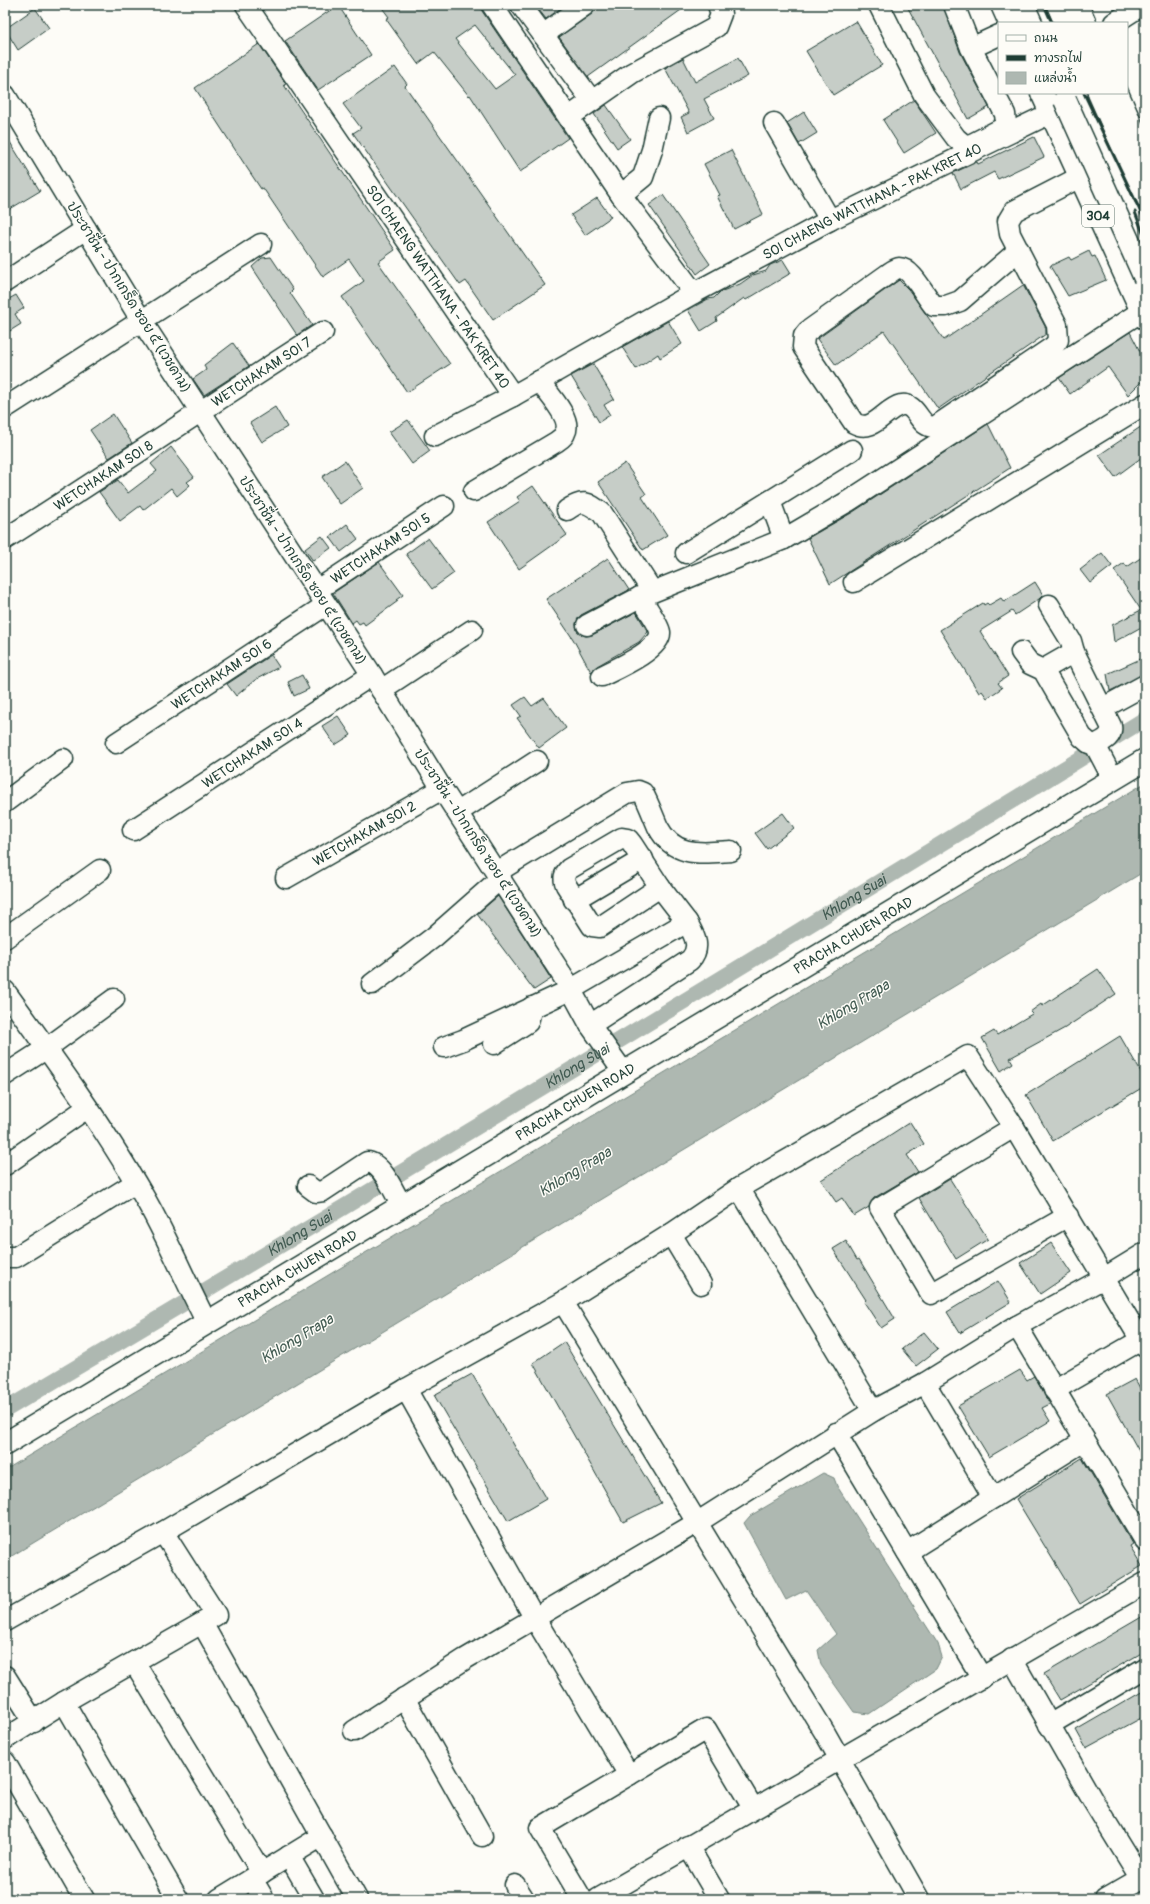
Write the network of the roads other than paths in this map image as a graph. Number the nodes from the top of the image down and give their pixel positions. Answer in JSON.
{"nodes":[{"id":1,"x":246,"y":5,"type":"edge"},
{"id":2,"x":492,"y":5,"type":"edge"},
{"id":3,"x":520,"y":5,"type":"edge"},
{"id":4,"x":585,"y":5,"type":"edge"},
{"id":5,"x":718,"y":5,"type":"edge"},
{"id":6,"x":879,"y":5,"type":"edge"},
{"id":7,"x":954,"y":5,"type":"edge"},
{"id":8,"x":1002,"y":5,"type":"edge"},
{"id":9,"x":1023,"y":5,"type":"edge"},
{"id":10,"x":1058,"y":5,"type":"edge"},
{"id":11,"x":1077,"y":5,"type":"edge"},
{"id":12,"x":1142,"y":5,"type":"edge"},
{"id":13,"x":1010,"y":22,"type":"edge"},
{"id":14,"x":1031,"y":22,"type":"edge"},
{"id":15,"x":1066,"y":22,"type":"edge"},
{"id":16,"x":1085,"y":22,"type":"edge"},
{"id":17,"x":1116,"y":22,"type":"edge"},
{"id":18,"x":543,"y":35,"type":"junction"},
{"id":19,"x":998,"y":35,"type":"edge"},
{"id":20,"x":971,"y":48,"type":"junction"},
{"id":21,"x":1044,"y":94,"type":"edge"},
{"id":22,"x":1099,"y":94,"type":"edge"},
{"id":23,"x":1117,"y":94,"type":"edge"},
{"id":24,"x":5,"y":95,"type":"edge"},
{"id":25,"x":592,"y":101,"type":"junction"},
{"id":26,"x":1060,"y":102,"type":"edge"},
{"id":27,"x":569,"y":117,"type":"junction"},
{"id":28,"x":659,"y":118,"type":"dead end"},
{"id":29,"x":774,"y":123,"type":"dead end"},
{"id":30,"x":1145,"y":156,"type":"edge"},
{"id":31,"x":1080,"y":177,"type":"junction"},
{"id":32,"x":621,"y":195,"type":"junction"},
{"id":33,"x":1145,"y":196,"type":"edge"},
{"id":34,"x":830,"y":220,"type":"junction"},
{"id":35,"x":86,"y":229,"type":"junction"},
{"id":36,"x":261,"y":244,"type":"dead end"},
{"id":37,"x":1019,"y":250,"type":"junction"},
{"id":38,"x":1117,"y":257,"type":"junction"},
{"id":39,"x":1145,"y":272,"type":"edge"},
{"id":40,"x":1145,"y":278,"type":"edge"},
{"id":41,"x":5,"y":282,"type":"edge"},
{"id":42,"x":694,"y":292,"type":"junction"},
{"id":43,"x":1143,"y":314,"type":"edge"},
{"id":44,"x":141,"y":320,"type":"junction"},
{"id":45,"x":323,"y":332,"type":"dead end"},
{"id":46,"x":539,"y":381,"type":"junction"},
{"id":47,"x":513,"y":396,"type":"junction"},
{"id":48,"x":1145,"y":404,"type":"edge"},
{"id":49,"x":5,"y":408,"type":"edge"},
{"id":50,"x":200,"y":411,"type":"junction"},
{"id":51,"x":435,"y":436,"type":"dead end"},
{"id":52,"x":852,"y":450,"type":"dead end"},
{"id":53,"x":474,"y":491,"type":"dead end"},
{"id":54,"x":770,"y":501,"type":"junction"},
{"id":55,"x":444,"y":506,"type":"dead end"},
{"id":56,"x":567,"y":510,"type":"dead end"},
{"id":57,"x":5,"y":539,"type":"edge"},
{"id":58,"x":784,"y":539,"type":"junction"},
{"id":59,"x":686,"y":553,"type":"dead end"},
{"id":60,"x":854,"y":582,"type":"dead end"},
{"id":61,"x":646,"y":594,"type":"junction"},
{"id":62,"x":322,"y":597,"type":"junction"},
{"id":63,"x":1049,"y":605,"type":"dead end"},
{"id":64,"x":587,"y":625,"type":"dead end"},
{"id":65,"x":472,"y":630,"type":"dead end"},
{"id":66,"x":1021,"y":652,"type":"dead end"},
{"id":67,"x":1074,"y":652,"type":"junction"},
{"id":68,"x":1045,"y":671,"type":"junction"},
{"id":69,"x":602,"y":676,"type":"dead end"},
{"id":70,"x":377,"y":682,"type":"junction"},
{"id":71,"x":1145,"y":685,"type":"edge"},
{"id":72,"x":1103,"y":708,"type":"junction"},
{"id":73,"x":116,"y":742,"type":"dead end"},
{"id":74,"x":1095,"y":745,"type":"junction"},
{"id":75,"x":63,"y":759,"type":"dead end"},
{"id":76,"x":1145,"y":760,"type":"edge"},
{"id":77,"x":537,"y":761,"type":"dead end"},
{"id":78,"x":1109,"y":772,"type":"junction"},
{"id":79,"x":442,"y":789,"type":"junction"},
{"id":80,"x":5,"y":802,"type":"edge"},
{"id":81,"x":458,"y":812,"type":"junction"},
{"id":82,"x":133,"y":830,"type":"dead end"},
{"id":83,"x":731,"y":851,"type":"dead end"},
{"id":84,"x":642,"y":860,"type":"junction"},
{"id":85,"x":100,"y":870,"type":"dead end"},
{"id":86,"x":499,"y":875,"type":"junction"},
{"id":87,"x":286,"y":878,"type":"dead end"},
{"id":88,"x":660,"y":887,"type":"junction"},
{"id":89,"x":574,"y":900,"type":"junction"},
{"id":90,"x":687,"y":922,"type":"junction"},
{"id":91,"x":5,"y":938,"type":"edge"},
{"id":92,"x":372,"y":984,"type":"dead end"},
{"id":93,"x":570,"y":990,"type":"junction"},
{"id":94,"x":5,"y":991,"type":"edge"},
{"id":95,"x":114,"y":999,"type":"dead end"},
{"id":96,"x":532,"y":1007,"type":"junction"},
{"id":97,"x":590,"y":1025,"type":"junction"},
{"id":98,"x":494,"y":1044,"type":"dead end"},
{"id":99,"x":444,"y":1047,"type":"dead end"},
{"id":100,"x":47,"y":1048,"type":"junction"},
{"id":101,"x":621,"y":1068,"type":"junction"},
{"id":102,"x":5,"y":1075,"type":"edge"},
{"id":103,"x":87,"y":1108,"type":"junction"},
{"id":104,"x":1014,"y":1127,"type":"junction"},
{"id":105,"x":5,"y":1165,"type":"edge"},
{"id":106,"x":135,"y":1182,"type":"junction"},
{"id":107,"x":308,"y":1186,"type":"dead end"},
{"id":108,"x":739,"y":1188,"type":"junction"},
{"id":109,"x":398,"y":1199,"type":"junction"},
{"id":110,"x":1068,"y":1216,"type":"junction"},
{"id":111,"x":671,"y":1234,"type":"junction"},
{"id":112,"x":1145,"y":1253,"type":"edge"},
{"id":113,"x":5,"y":1257,"type":"edge"},
{"id":114,"x":1104,"y":1278,"type":"junction"},
{"id":115,"x":701,"y":1284,"type":"dead end"},
{"id":116,"x":563,"y":1302,"type":"junction"},
{"id":117,"x":204,"y":1319,"type":"junction"},
{"id":118,"x":1017,"y":1326,"type":"junction"},
{"id":119,"x":1142,"y":1337,"type":"edge"},
{"id":120,"x":925,"y":1383,"type":"junction"},
{"id":121,"x":406,"y":1389,"type":"junction"},
{"id":122,"x":1054,"y":1390,"type":"junction"},
{"id":123,"x":872,"y":1411,"type":"junction"},
{"id":124,"x":836,"y":1433,"type":"junction"},
{"id":125,"x":1084,"y":1441,"type":"junction"},
{"id":126,"x":5,"y":1444,"type":"edge"},
{"id":127,"x":993,"y":1498,"type":"junction"},
{"id":128,"x":698,"y":1522,"type":"junction"},
{"id":129,"x":163,"y":1532,"type":"junction"},
{"id":130,"x":1145,"y":1542,"type":"edge"},
{"id":131,"x":907,"y":1552,"type":"junction"},
{"id":132,"x":1145,"y":1583,"type":"edge"},
{"id":133,"x":534,"y":1617,"type":"junction"},
{"id":134,"x":5,"y":1621,"type":"edge"},
{"id":135,"x":202,"y":1623,"type":"junction"},
{"id":136,"x":1012,"y":1659,"type":"junction"},
{"id":137,"x":134,"y":1662,"type":"junction"},
{"id":138,"x":1145,"y":1668,"type":"edge"},
{"id":139,"x":5,"y":1676,"type":"edge"},
{"id":140,"x":982,"y":1678,"type":"junction"},
{"id":141,"x":404,"y":1698,"type":"junction"},
{"id":142,"x":64,"y":1702,"type":"junction"},
{"id":143,"x":34,"y":1722,"type":"junction"},
{"id":144,"x":1049,"y":1724,"type":"junction"},
{"id":145,"x":354,"y":1731,"type":"dead end"},
{"id":146,"x":5,"y":1739,"type":"edge"},
{"id":147,"x":839,"y":1760,"type":"junction"},
{"id":148,"x":5,"y":1762,"type":"edge"},
{"id":149,"x":629,"y":1775,"type":"junction"},
{"id":150,"x":754,"y":1808,"type":"junction"},
{"id":151,"x":322,"y":1836,"type":"junction"},
{"id":152,"x":482,"y":1836,"type":"dead end"},
{"id":153,"x":688,"y":1846,"type":"junction"},
{"id":154,"x":289,"y":1856,"type":"junction"},
{"id":155,"x":257,"y":1876,"type":"junction"},
{"id":156,"x":1143,"y":1878,"type":"edge"},
{"id":157,"x":84,"y":1899,"type":"edge"},
{"id":158,"x":178,"y":1899,"type":"edge"},
{"id":159,"x":220,"y":1899,"type":"edge"},
{"id":160,"x":264,"y":1899,"type":"edge"},
{"id":161,"x":314,"y":1899,"type":"edge"},
{"id":162,"x":357,"y":1899,"type":"edge"},
{"id":163,"x":582,"y":1899,"type":"edge"},
{"id":164,"x":598,"y":1899,"type":"edge"},
{"id":165,"x":719,"y":1899,"type":"edge"},
{"id":166,"x":919,"y":1899,"type":"edge"},
{"id":167,"x":1105,"y":1899,"type":"edge"}],
"edges":[{"from":1,"to":47,"type":"street","name":"SOI CHAENG WATTHANA - PAK KRET 40"},
{"from":2,"to":27,"type":"street"},
{"from":3,"to":18,"type":"street"},
{"from":4,"to":18,"type":"street"},
{"from":5,"to":25,"type":"street"},
{"from":6,"to":20,"type":"street"},
{"from":7,"to":20,"type":"street"},
{"from":8,"to":13,"type":"main road"},
{"from":9,"to":14,"type":"main road"},
{"from":10,"to":15,"type":"main road"},
{"from":11,"to":16,"type":"main road"},
{"from":12,"to":17,"type":"street"},
{"from":18,"to":25,"type":"street"},
{"from":19,"to":20,"type":"street"},
{"from":21,"to":26,"type":"main road","number":"304"},
{"from":22,"to":33,"type":"main road"},
{"from":23,"to":30,"type":"main road"},
{"from":24,"to":35,"type":"street","name":"ประชาชื่น - ปากเกร็ด ซอย ๕ (เวชคาม)"},
{"from":25,"to":27,"type":"street"},
{"from":26,"to":31,"type":"main road","number":"304"},
{"from":26,"to":34,"type":"street","name":"SOI CHAENG WATTHANA - PAK KRET 40"},
{"from":26,"to":40,"type":"main road","number":"304","bridge":true},
{"from":27,"to":32,"type":"street"},
{"from":28,"to":32,"type":"street"},
{"from":29,"to":34,"type":"street"},
{"from":31,"to":37,"type":"street"},
{"from":31,"to":38,"type":"main road","number":"304"},
{"from":32,"to":42,"type":"street"},
{"from":34,"to":42,"type":"street","name":"SOI CHAENG WATTHANA - PAK KRET 40"},
{"from":35,"to":41,"type":"street"},
{"from":35,"to":44,"type":"street","name":"ประชาชื่น - ปากเกร็ด ซอย ๕ (เวชคาม)"},
{"from":36,"to":44,"type":"street"},
{"from":37,"to":37,"type":"street"},
{"from":38,"to":39,"type":"main road"},
{"from":38,"to":43,"type":"main road","number":"304"},
{"from":42,"to":46,"type":"street","name":"SOI CHAENG WATTHANA - PAK KRET 40"},
{"from":43,"to":58,"type":"street"},
{"from":44,"to":49,"type":"street"},
{"from":44,"to":50,"type":"street","name":"ประชาชื่น - ปากเกร็ด ซอย ๕ (เวชคาม)"},
{"from":45,"to":50,"type":"street","name":"WETCHAKAM SOI 7"},
{"from":46,"to":47,"type":"street","name":"SOI CHAENG WATTHANA - PAK KRET 40"},
{"from":46,"to":53,"type":"street"},
{"from":47,"to":51,"type":"street"},
{"from":48,"to":60,"type":"street"},
{"from":50,"to":57,"type":"street","name":"WETCHAKAM SOI 8"},
{"from":50,"to":62,"type":"street","name":"ประชาชื่น - ปากเกร็ด ซอย ๕ (เวชคาม)"},
{"from":52,"to":54,"type":"street"},
{"from":54,"to":58,"type":"street"},
{"from":54,"to":59,"type":"street"},
{"from":55,"to":62,"type":"street","name":"WETCHAKAM SOI 5"},
{"from":56,"to":61,"type":"street"},
{"from":58,"to":61,"type":"street"},
{"from":61,"to":64,"type":"street"},
{"from":61,"to":69,"type":"street"},
{"from":62,"to":70,"type":"street","name":"ประชาชื่น - ปากเกร็ด ซอย ๕ (เวชคาม)"},
{"from":62,"to":73,"type":"street","name":"WETCHAKAM SOI 6"},
{"from":63,"to":67,"type":"street"},
{"from":65,"to":70,"type":"street","name":"WETCHAKAM SOI 4"},
{"from":66,"to":68,"type":"street"},
{"from":67,"to":68,"type":"street"},
{"from":67,"to":72,"type":"street"},
{"from":68,"to":74,"type":"street"},
{"from":70,"to":79,"type":"street","name":"ประชาชื่น - ปากเกร็ด ซอย ๕ (เวชคาม)"},
{"from":70,"to":82,"type":"street","name":"WETCHAKAM SOI 4"},
{"from":71,"to":72,"type":"street"},
{"from":72,"to":74,"type":"street"},
{"from":74,"to":78,"type":"street"},
{"from":75,"to":80,"type":"street"},
{"from":76,"to":78,"type":"main road","name":"PRACHA CHUEN ROAD"},
{"from":77,"to":81,"type":"street"},
{"from":78,"to":101,"type":"main road","name":"PRACHA CHUEN ROAD"},
{"from":79,"to":81,"type":"street","name":"ประชาชื่น - ปากเกร็ด ซอย ๕ (เวชคาม)"},
{"from":79,"to":87,"type":"street","name":"WETCHAKAM SOI 2"},
{"from":81,"to":86,"type":"street","name":"ประชาชื่น - ปากเกร็ด ซอย ๕ (เวชคาม)"},
{"from":83,"to":86,"type":"street"},
{"from":84,"to":88,"type":"street"},
{"from":84,"to":89,"type":"street"},
{"from":84,"to":89,"type":"street"},
{"from":85,"to":91,"type":"street"},
{"from":86,"to":92,"type":"street"},
{"from":86,"to":93,"type":"street","name":"ประชาชื่น - ปากเกร็ด ซอย ๕ (เวชคาม)"},
{"from":88,"to":89,"type":"street"},
{"from":88,"to":90,"type":"street"},
{"from":90,"to":93,"type":"street"},
{"from":90,"to":97,"type":"street"},
{"from":93,"to":96,"type":"street"},
{"from":93,"to":97,"type":"street","name":"ประชาชื่น - ปากเกร็ด ซอย ๕ (เวชคาม)"},
{"from":94,"to":100,"type":"street"},
{"from":95,"to":100,"type":"street"},
{"from":96,"to":98,"type":"street"},
{"from":96,"to":99,"type":"street"},
{"from":97,"to":101,"type":"street","name":"ประชาชื่น - ปากเกร็ด ซอย ๕ (เวชคาม)"},
{"from":100,"to":102,"type":"street"},
{"from":100,"to":103,"type":"street"},
{"from":101,"to":109,"type":"main road","name":"PRACHA CHUEN ROAD"},
{"from":103,"to":105,"type":"street"},
{"from":103,"to":106,"type":"street"},
{"from":104,"to":108,"type":"street"},
{"from":104,"to":110,"type":"street"},
{"from":104,"to":110,"type":"street"},
{"from":106,"to":113,"type":"street"},
{"from":106,"to":117,"type":"street"},
{"from":107,"to":109,"type":"street"},
{"from":108,"to":111,"type":"street"},
{"from":108,"to":123,"type":"street"},
{"from":109,"to":117,"type":"main road","name":"PRACHA CHUEN ROAD"},
{"from":110,"to":114,"type":"street"},
{"from":111,"to":115,"type":"street"},
{"from":111,"to":116,"type":"street"},
{"from":112,"to":114,"type":"street"},
{"from":114,"to":118,"type":"street"},
{"from":114,"to":119,"type":"street"},
{"from":116,"to":121,"type":"street"},
{"from":116,"to":128,"type":"street"},
{"from":117,"to":126,"type":"main road","name":"PRACHA CHUEN ROAD"},
{"from":118,"to":120,"type":"street"},
{"from":118,"to":122,"type":"street"},
{"from":119,"to":122,"type":"street"},
{"from":120,"to":123,"type":"street"},
{"from":120,"to":127,"type":"street"},
{"from":121,"to":129,"type":"street"},
{"from":121,"to":133,"type":"street"},
{"from":122,"to":125,"type":"street"},
{"from":123,"to":124,"type":"street"},
{"from":124,"to":128,"type":"street"},
{"from":124,"to":131,"type":"street"},
{"from":125,"to":127,"type":"street"},
{"from":125,"to":130,"type":"street"},
{"from":127,"to":131,"type":"street"},
{"from":128,"to":133,"type":"street"},
{"from":128,"to":147,"type":"street"},
{"from":129,"to":134,"type":"street"},
{"from":129,"to":135,"type":"street"},
{"from":131,"to":140,"type":"street"},
{"from":132,"to":136,"type":"street"},
{"from":133,"to":141,"type":"street"},
{"from":133,"to":149,"type":"street"},
{"from":135,"to":137,"type":"street"},
{"from":135,"to":151,"type":"street"},
{"from":136,"to":140,"type":"street"},
{"from":136,"to":144,"type":"street"},
{"from":137,"to":142,"type":"street"},
{"from":137,"to":155,"type":"street"},
{"from":138,"to":144,"type":"street"},
{"from":139,"to":143,"type":"street"},
{"from":140,"to":147,"type":"street"},
{"from":141,"to":145,"type":"street"},
{"from":141,"to":152,"type":"street"},
{"from":142,"to":143,"type":"street"},
{"from":142,"to":158,"type":"street"},
{"from":143,"to":146,"type":"street"},
{"from":144,"to":156,"type":"street"},
{"from":147,"to":150,"type":"street"},
{"from":147,"to":166,"type":"street"},
{"from":148,"to":157,"type":"street"},
{"from":149,"to":150,"type":"street"},
{"from":149,"to":163,"type":"street"},
{"from":150,"to":153,"type":"street"},
{"from":151,"to":154,"type":"street"},
{"from":151,"to":162,"type":"street"},
{"from":153,"to":164,"type":"street"},
{"from":153,"to":165,"type":"street"},
{"from":154,"to":155,"type":"street"},
{"from":154,"to":161,"type":"street"},
{"from":155,"to":159,"type":"street"},
{"from":155,"to":160,"type":"street"},
{"from":156,"to":167,"type":"street"}]}
